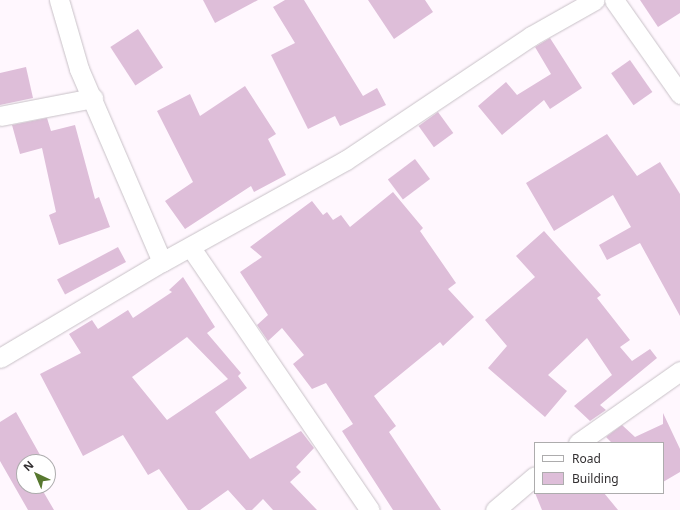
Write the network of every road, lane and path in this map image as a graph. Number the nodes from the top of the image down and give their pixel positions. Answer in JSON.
{"nodes":[{"id":1,"x":58,"y":0,"type":"edge"},
{"id":2,"x":595,"y":0,"type":"edge"},
{"id":3,"x":614,"y":0,"type":"edge"},
{"id":4,"x":680,"y":94,"type":"edge"},
{"id":5,"x":94,"y":98,"type":"junction"},
{"id":6,"x":0,"y":116,"type":"edge"},
{"id":7,"x":191,"y":248,"type":"junction"},
{"id":8,"x":162,"y":262,"type":"junction"},
{"id":9,"x":0,"y":358,"type":"edge"},
{"id":10,"x":680,"y":371,"type":"edge"},
{"id":11,"x":579,"y":442,"type":"edge"},
{"id":12,"x":534,"y":477,"type":"edge"},
{"id":13,"x":370,"y":510,"type":"edge"},
{"id":14,"x":495,"y":510,"type":"edge"}],
"edges":[{"from":1,"to":5,"type":"street"},
{"from":2,"to":7,"type":"street"},
{"from":3,"to":4,"type":"street"},
{"from":5,"to":6,"type":"street"},
{"from":5,"to":8,"type":"street"},
{"from":7,"to":8,"type":"street"},
{"from":7,"to":13,"type":"street"},
{"from":8,"to":9,"type":"street"},
{"from":10,"to":11,"type":"street"},
{"from":12,"to":14,"type":"street"}]}
